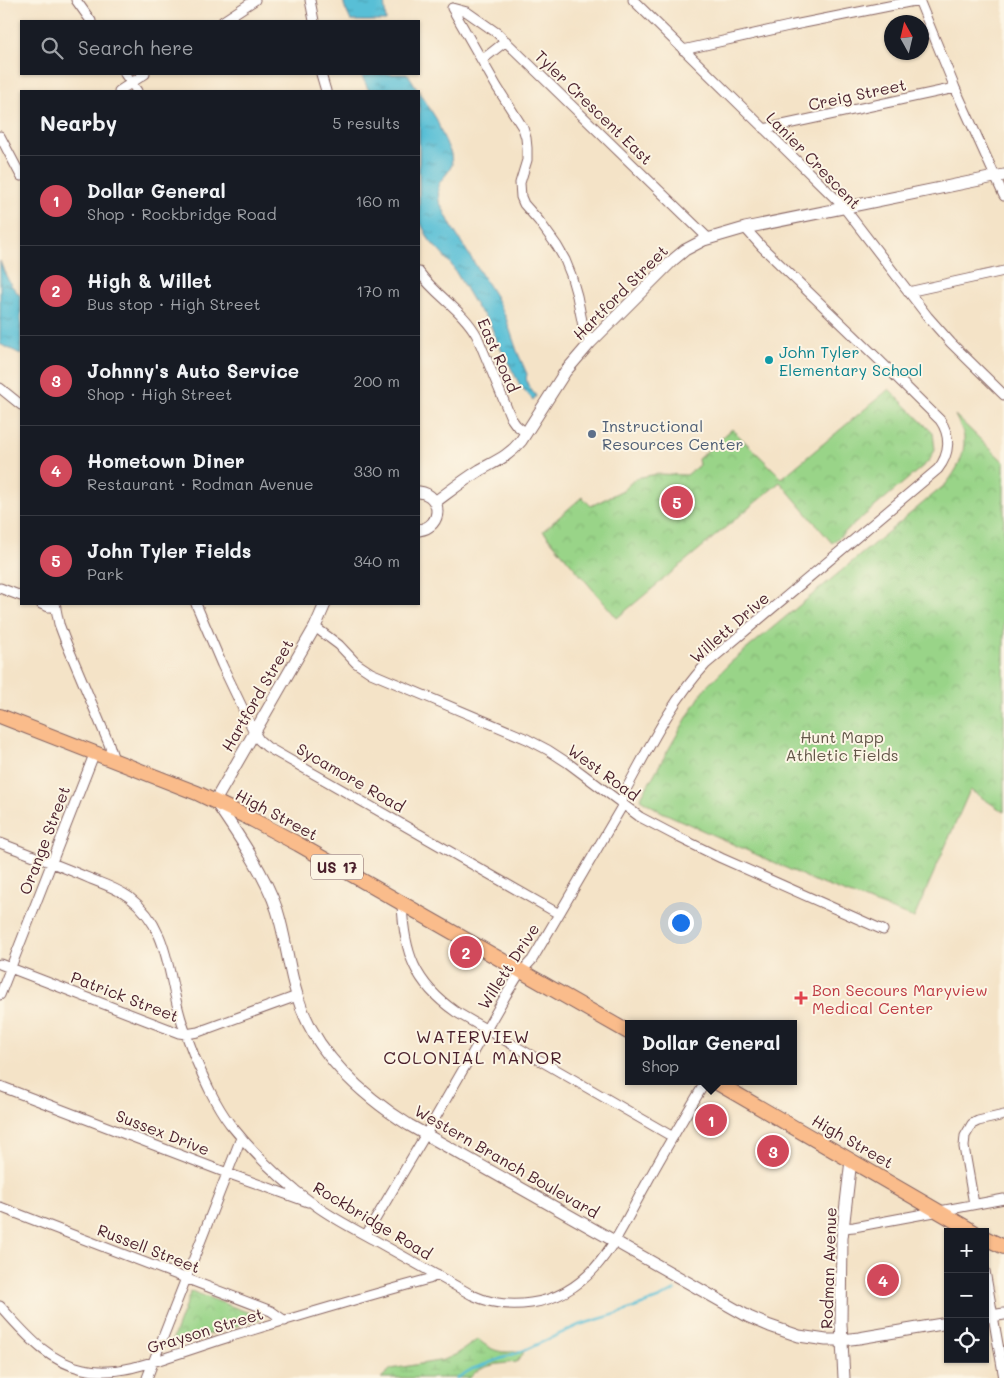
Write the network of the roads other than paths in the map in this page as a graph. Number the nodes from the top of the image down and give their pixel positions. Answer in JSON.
{"nodes":[{"id":1,"x":76,"y":0,"type":"edge"},
{"id":2,"x":255,"y":0,"type":"edge"},
{"id":3,"x":310,"y":0,"type":"edge"},
{"id":4,"x":633,"y":0,"type":"edge"},
{"id":5,"x":919,"y":0,"type":"edge"},
{"id":6,"x":89,"y":20,"type":"edge"},
{"id":7,"x":225,"y":20,"type":"edge"},
{"id":8,"x":314,"y":20,"type":"edge"},
{"id":9,"x":506,"y":41,"type":"junction"},
{"id":10,"x":684,"y":50,"type":"junction"},
{"id":11,"x":482,"y":60,"type":"junction"},
{"id":12,"x":126,"y":75,"type":"edge"},
{"id":13,"x":143,"y":75,"type":"edge"},
{"id":14,"x":321,"y":75,"type":"edge"},
{"id":15,"x":131,"y":83,"type":"junction"},
{"id":16,"x":956,"y":88,"type":"junction"},
{"id":17,"x":120,"y":90,"type":"edge"},
{"id":18,"x":136,"y":90,"type":"edge"},
{"id":19,"x":326,"y":90,"type":"edge"},
{"id":20,"x":764,"y":129,"type":"junction"},
{"id":21,"x":0,"y":136,"type":"edge"},
{"id":22,"x":20,"y":155,"type":"edge"},
{"id":23,"x":13,"y":159,"type":"junction"},
{"id":24,"x":20,"y":174,"type":"edge"},
{"id":25,"x":999,"y":176,"type":"edge"},
{"id":26,"x":1004,"y":196,"type":"edge"},
{"id":27,"x":844,"y":208,"type":"junction"},
{"id":28,"x":745,"y":228,"type":"junction"},
{"id":29,"x":708,"y":238,"type":"junction"},
{"id":30,"x":1004,"y":271,"type":"edge"},
{"id":31,"x":420,"y":273,"type":"edge"},
{"id":32,"x":908,"y":292,"type":"junction"},
{"id":33,"x":590,"y":343,"type":"junction"},
{"id":34,"x":0,"y":388,"type":"edge"},
{"id":35,"x":1004,"y":394,"type":"edge"},
{"id":36,"x":20,"y":404,"type":"edge"},
{"id":37,"x":526,"y":433,"type":"junction"},
{"id":38,"x":420,"y":492,"type":"edge"},
{"id":39,"x":435,"y":502,"type":"junction"},
{"id":40,"x":420,"y":530,"type":"edge"},
{"id":41,"x":0,"y":588,"type":"edge"},
{"id":42,"x":20,"y":596,"type":"edge"},
{"id":43,"x":196,"y":605,"type":"edge"},
{"id":44,"x":325,"y":605,"type":"edge"},
{"id":45,"x":55,"y":606,"type":"edge"},
{"id":46,"x":315,"y":627,"type":"junction"},
{"id":47,"x":0,"y":716,"type":"edge"},
{"id":48,"x":254,"y":732,"type":"junction"},
{"id":49,"x":94,"y":752,"type":"junction"},
{"id":50,"x":114,"y":760,"type":"junction"},
{"id":51,"x":215,"y":801,"type":"junction"},
{"id":52,"x":622,"y":804,"type":"junction"},
{"id":53,"x":0,"y":843,"type":"edge"},
{"id":54,"x":51,"y":863,"type":"junction"},
{"id":55,"x":402,"y":904,"type":"junction"},
{"id":56,"x":559,"y":914,"type":"junction"},
{"id":57,"x":883,"y":930,"type":"dead end"},
{"id":58,"x":0,"y":964,"type":"edge"},
{"id":59,"x":10,"y":968,"type":"junction"},
{"id":60,"x":522,"y":971,"type":"junction"},
{"id":61,"x":0,"y":995,"type":"edge"},
{"id":62,"x":297,"y":996,"type":"junction"},
{"id":63,"x":486,"y":1029,"type":"junction"},
{"id":64,"x":625,"y":1030,"type":"edge"},
{"id":65,"x":186,"y":1034,"type":"junction"},
{"id":66,"x":704,"y":1085,"type":"edge"},
{"id":67,"x":721,"y":1085,"type":"edge"},
{"id":68,"x":0,"y":1086,"type":"edge"},
{"id":69,"x":1004,"y":1115,"type":"edge"},
{"id":70,"x":426,"y":1134,"type":"junction"},
{"id":71,"x":673,"y":1136,"type":"junction"},
{"id":72,"x":241,"y":1138,"type":"junction"},
{"id":73,"x":852,"y":1160,"type":"junction"},
{"id":74,"x":227,"y":1173,"type":"junction"},
{"id":75,"x":1004,"y":1199,"type":"edge"},
{"id":76,"x":974,"y":1204,"type":"junction"},
{"id":77,"x":315,"y":1205,"type":"junction"},
{"id":78,"x":0,"y":1207,"type":"edge"},
{"id":79,"x":938,"y":1210,"type":"junction"},
{"id":80,"x":843,"y":1228,"type":"junction"},
{"id":81,"x":967,"y":1228,"type":"edge"},
{"id":82,"x":366,"y":1235,"type":"junction"},
{"id":83,"x":989,"y":1240,"type":"edge"},
{"id":84,"x":614,"y":1241,"type":"junction"},
{"id":85,"x":1004,"y":1247,"type":"edge"},
{"id":86,"x":985,"y":1273,"type":"edge"},
{"id":87,"x":437,"y":1275,"type":"junction"},
{"id":88,"x":186,"y":1279,"type":"junction"},
{"id":89,"x":0,"y":1306,"type":"edge"},
{"id":90,"x":994,"y":1315,"type":"edge"},
{"id":91,"x":285,"y":1321,"type":"junction"},
{"id":92,"x":944,"y":1324,"type":"edge"},
{"id":93,"x":842,"y":1340,"type":"junction"},
{"id":94,"x":154,"y":1361,"type":"junction"},
{"id":95,"x":148,"y":1378,"type":"edge"},
{"id":96,"x":844,"y":1378,"type":"edge"},
{"id":97,"x":1004,"y":1378,"type":"edge"}],
"edges":[{"from":1,"to":6,"type":"street"},
{"from":2,"to":7,"type":"street"},
{"from":3,"to":8,"type":"street"},
{"from":4,"to":10,"type":"street","name":"Lanier Crescent"},
{"from":5,"to":10,"type":"street"},
{"from":5,"to":16,"type":"street"},
{"from":9,"to":11,"type":"street"},
{"from":9,"to":11,"type":"street","name":"Tyler Crescent East"},
{"from":9,"to":29,"type":"street","name":"Tyler Crescent East"},
{"from":10,"to":20,"type":"street","name":"Lanier Crescent"},
{"from":11,"to":33,"type":"street"},
{"from":12,"to":15,"type":"street"},
{"from":13,"to":15,"type":"street"},
{"from":14,"to":19,"type":"street"},
{"from":15,"to":17,"type":"street"},
{"from":15,"to":18,"type":"street"},
{"from":16,"to":20,"type":"street","name":"Creig Street"},
{"from":16,"to":25,"type":"street"},
{"from":20,"to":27,"type":"street","name":"Lanier Crescent"},
{"from":21,"to":23,"type":"street"},
{"from":22,"to":23,"type":"street"},
{"from":23,"to":24,"type":"street"},
{"from":25,"to":26,"type":"street"},
{"from":25,"to":27,"type":"street","name":"Hartford Street"},
{"from":27,"to":28,"type":"street","name":"Hartford Street"},
{"from":27,"to":32,"type":"street","name":"Lanier Crescent"},
{"from":28,"to":29,"type":"street","name":"Hartford Street"},
{"from":28,"to":52,"type":"street","name":"Willett Drive"},
{"from":29,"to":33,"type":"street","name":"Hartford Street"},
{"from":30,"to":32,"type":"street"},
{"from":31,"to":37,"type":"street","name":"East Road"},
{"from":32,"to":35,"type":"street","name":"Lanier Crescent"},
{"from":33,"to":37,"type":"street","name":"Hartford Street"},
{"from":34,"to":36,"type":"street"},
{"from":37,"to":39,"type":"street","name":"Hartford Street"},
{"from":38,"to":39,"type":"street"},
{"from":39,"to":40,"type":"street"},
{"from":41,"to":42,"type":"street"},
{"from":43,"to":48,"type":"street","name":"Sycamore Road"},
{"from":44,"to":46,"type":"street","name":"Hartford Street"},
{"from":45,"to":50,"type":"street"},
{"from":46,"to":48,"type":"street","name":"Hartford Street"},
{"from":46,"to":52,"type":"street","name":"West Road"},
{"from":47,"to":49,"type":"main road","name":"High Street","number":"US 17"},
{"from":48,"to":51,"type":"street","name":"Hartford Street"},
{"from":48,"to":56,"type":"street","name":"Sycamore Road"},
{"from":49,"to":50,"type":"main road","name":"High Street","number":"US 17"},
{"from":49,"to":54,"type":"street","name":"Orange Street"},
{"from":50,"to":51,"type":"main road","name":"High Street","number":"US 17"},
{"from":51,"to":55,"type":"main road","name":"High Street","number":"US 17"},
{"from":51,"to":62,"type":"street","name":"Western Branch Boulevard"},
{"from":52,"to":56,"type":"street","name":"Willett Drive"},
{"from":52,"to":57,"type":"street","name":"West Road"},
{"from":53,"to":54,"type":"street","name":"Rockbridge Road"},
{"from":54,"to":59,"type":"street","name":"Orange Street"},
{"from":54,"to":65,"type":"street","name":"Rockbridge Road"},
{"from":55,"to":60,"type":"main road","name":"High Street","number":"US 17"},
{"from":55,"to":63,"type":"street"},
{"from":56,"to":60,"type":"street","name":"Willett Drive"},
{"from":58,"to":59,"type":"street","name":"Patrick Street"},
{"from":59,"to":61,"type":"street","name":"Orange Street"},
{"from":59,"to":65,"type":"street","name":"Patrick Street"},
{"from":60,"to":63,"type":"street","name":"Willett Drive"},
{"from":60,"to":64,"type":"main road","name":"High Street","number":"US 17"},
{"from":62,"to":65,"type":"street","name":"Patrick Street"},
{"from":62,"to":70,"type":"street","name":"Western Branch Boulevard"},
{"from":63,"to":70,"type":"street","name":"Willett Drive"},
{"from":63,"to":71,"type":"street"},
{"from":65,"to":72,"type":"street","name":"Rockbridge Road"},
{"from":66,"to":71,"type":"street","name":"Rockbridge Road"},
{"from":67,"to":73,"type":"main road","name":"High Street"},
{"from":68,"to":74,"type":"street","name":"Sussex Drive"},
{"from":69,"to":76,"type":"street"},
{"from":70,"to":82,"type":"street","name":"Willett Drive"},
{"from":70,"to":84,"type":"street","name":"Western Branch Boulevard"},
{"from":71,"to":84,"type":"street","name":"Rockbridge Road"},
{"from":72,"to":74,"type":"street"},
{"from":72,"to":77,"type":"street","name":"Rockbridge Road"},
{"from":73,"to":79,"type":"main road","name":"High Street"},
{"from":73,"to":80,"type":"street","name":"Rodman Avenue"},
{"from":74,"to":77,"type":"street","name":"Sussex Drive"},
{"from":74,"to":88,"type":"street"},
{"from":75,"to":76,"type":"street"},
{"from":76,"to":79,"type":"street"},
{"from":77,"to":82,"type":"street","name":"Rockbridge Road"},
{"from":78,"to":88,"type":"street","name":"Russell Street"},
{"from":79,"to":80,"type":"street"},
{"from":79,"to":81,"type":"main road","name":"High Street"},
{"from":80,"to":93,"type":"street","name":"Rodman Avenue"},
{"from":82,"to":87,"type":"street","name":"Rockbridge Road"},
{"from":83,"to":85,"type":"main road"},
{"from":84,"to":87,"type":"street","name":"Rockbridge Road"},
{"from":84,"to":93,"type":"street","name":"Western Branch Boulevard"},
{"from":86,"to":90,"type":"street"},
{"from":87,"to":91,"type":"street","name":"Grayson Street"},
{"from":88,"to":91,"type":"street","name":"Russell Street"},
{"from":88,"to":94,"type":"street"},
{"from":89,"to":94,"type":"street","name":"Grayson Street"},
{"from":90,"to":97,"type":"street"},
{"from":91,"to":94,"type":"street","name":"Grayson Street"},
{"from":92,"to":93,"type":"street","name":"Western Branch Boulevard"},
{"from":93,"to":96,"type":"street","name":"Rodman Avenue"},
{"from":94,"to":95,"type":"street"}]}
